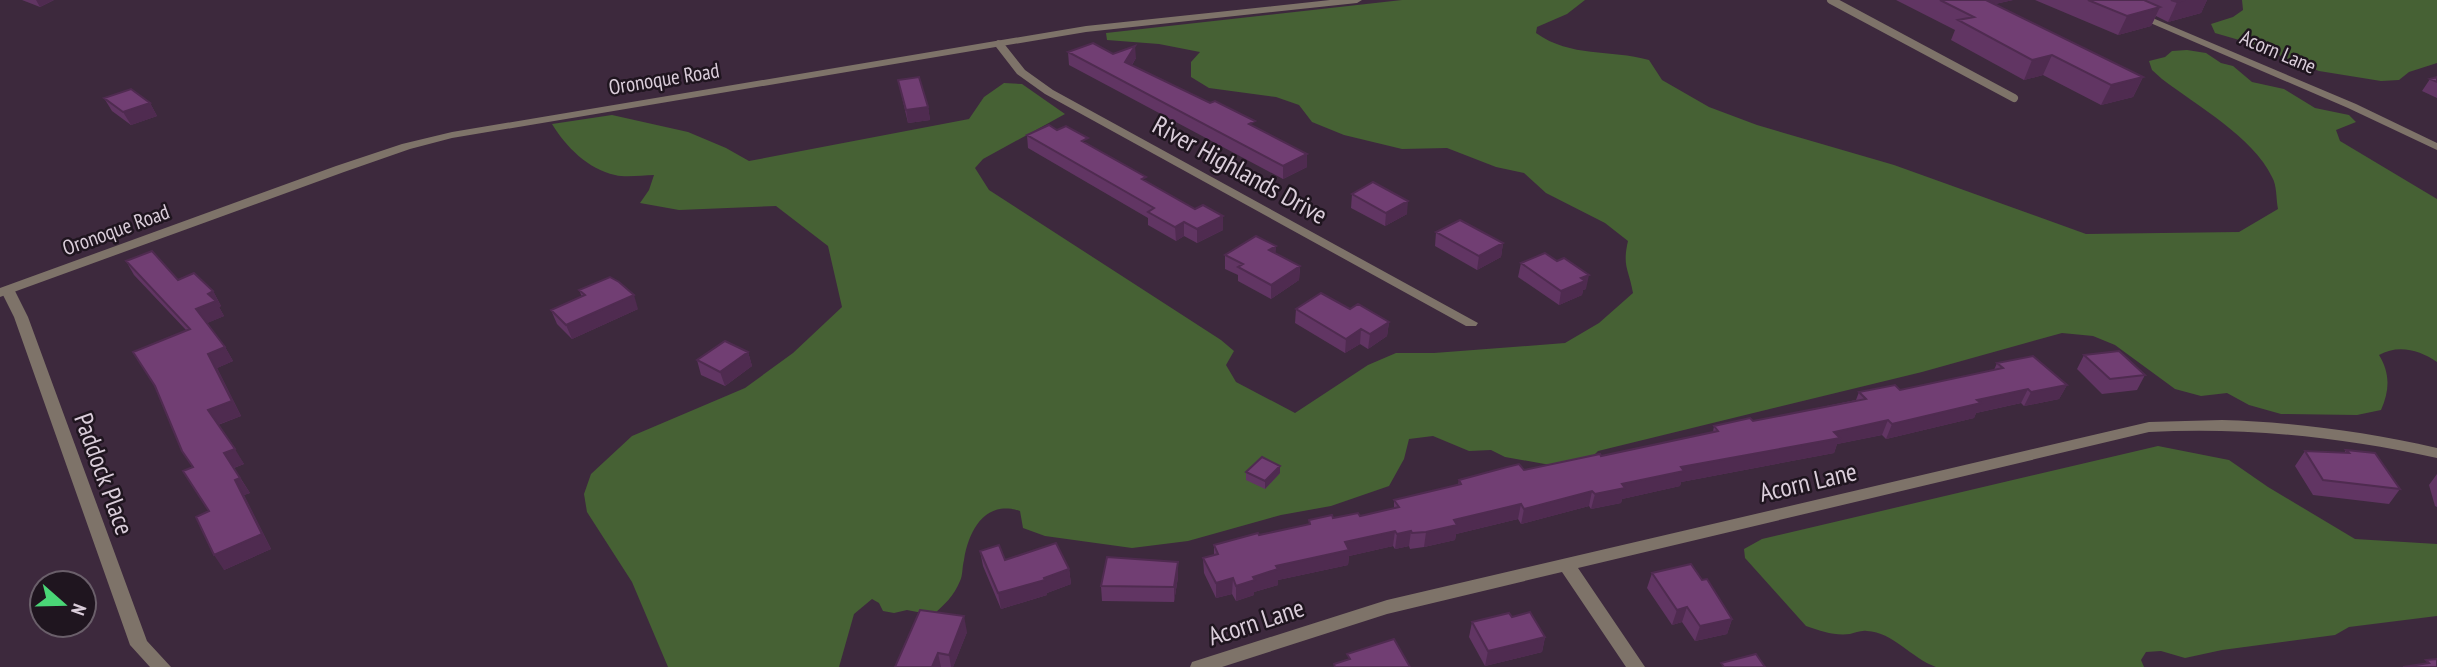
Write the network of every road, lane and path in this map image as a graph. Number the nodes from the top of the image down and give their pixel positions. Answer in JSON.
{"nodes":[{"id":1,"x":1357,"y":0,"type":"edge"},
{"id":2,"x":1831,"y":0,"type":"edge"},
{"id":3,"x":2102,"y":0,"type":"edge"},
{"id":4,"x":999,"y":43,"type":"junction"},
{"id":5,"x":2014,"y":98,"type":"dead end"},
{"id":6,"x":2433,"y":142,"type":"edge"},
{"id":7,"x":4,"y":292,"type":"edge"},
{"id":8,"x":1471,"y":323,"type":"dead end"},
{"id":9,"x":2437,"y":453,"type":"edge"},
{"id":10,"x":1566,"y":565,"type":"junction"},
{"id":11,"x":162,"y":667,"type":"edge"},
{"id":12,"x":1199,"y":667,"type":"edge"},
{"id":13,"x":1636,"y":667,"type":"edge"}],
"edges":[{"from":1,"to":4,"type":"street","name":"Oronoque Road"},
{"from":2,"to":5,"type":"lane"},
{"from":3,"to":6,"type":"street","name":"Acorn Lane"},
{"from":4,"to":7,"type":"street","name":"Oronoque Road"},
{"from":4,"to":8,"type":"street","name":"River Highlands Drive"},
{"from":7,"to":11,"type":"street","name":"Paddock Place"},
{"from":9,"to":10,"type":"street","name":"Acorn Lane"},
{"from":10,"to":12,"type":"street","name":"Acorn Lane"},
{"from":10,"to":13,"type":"street"}]}
